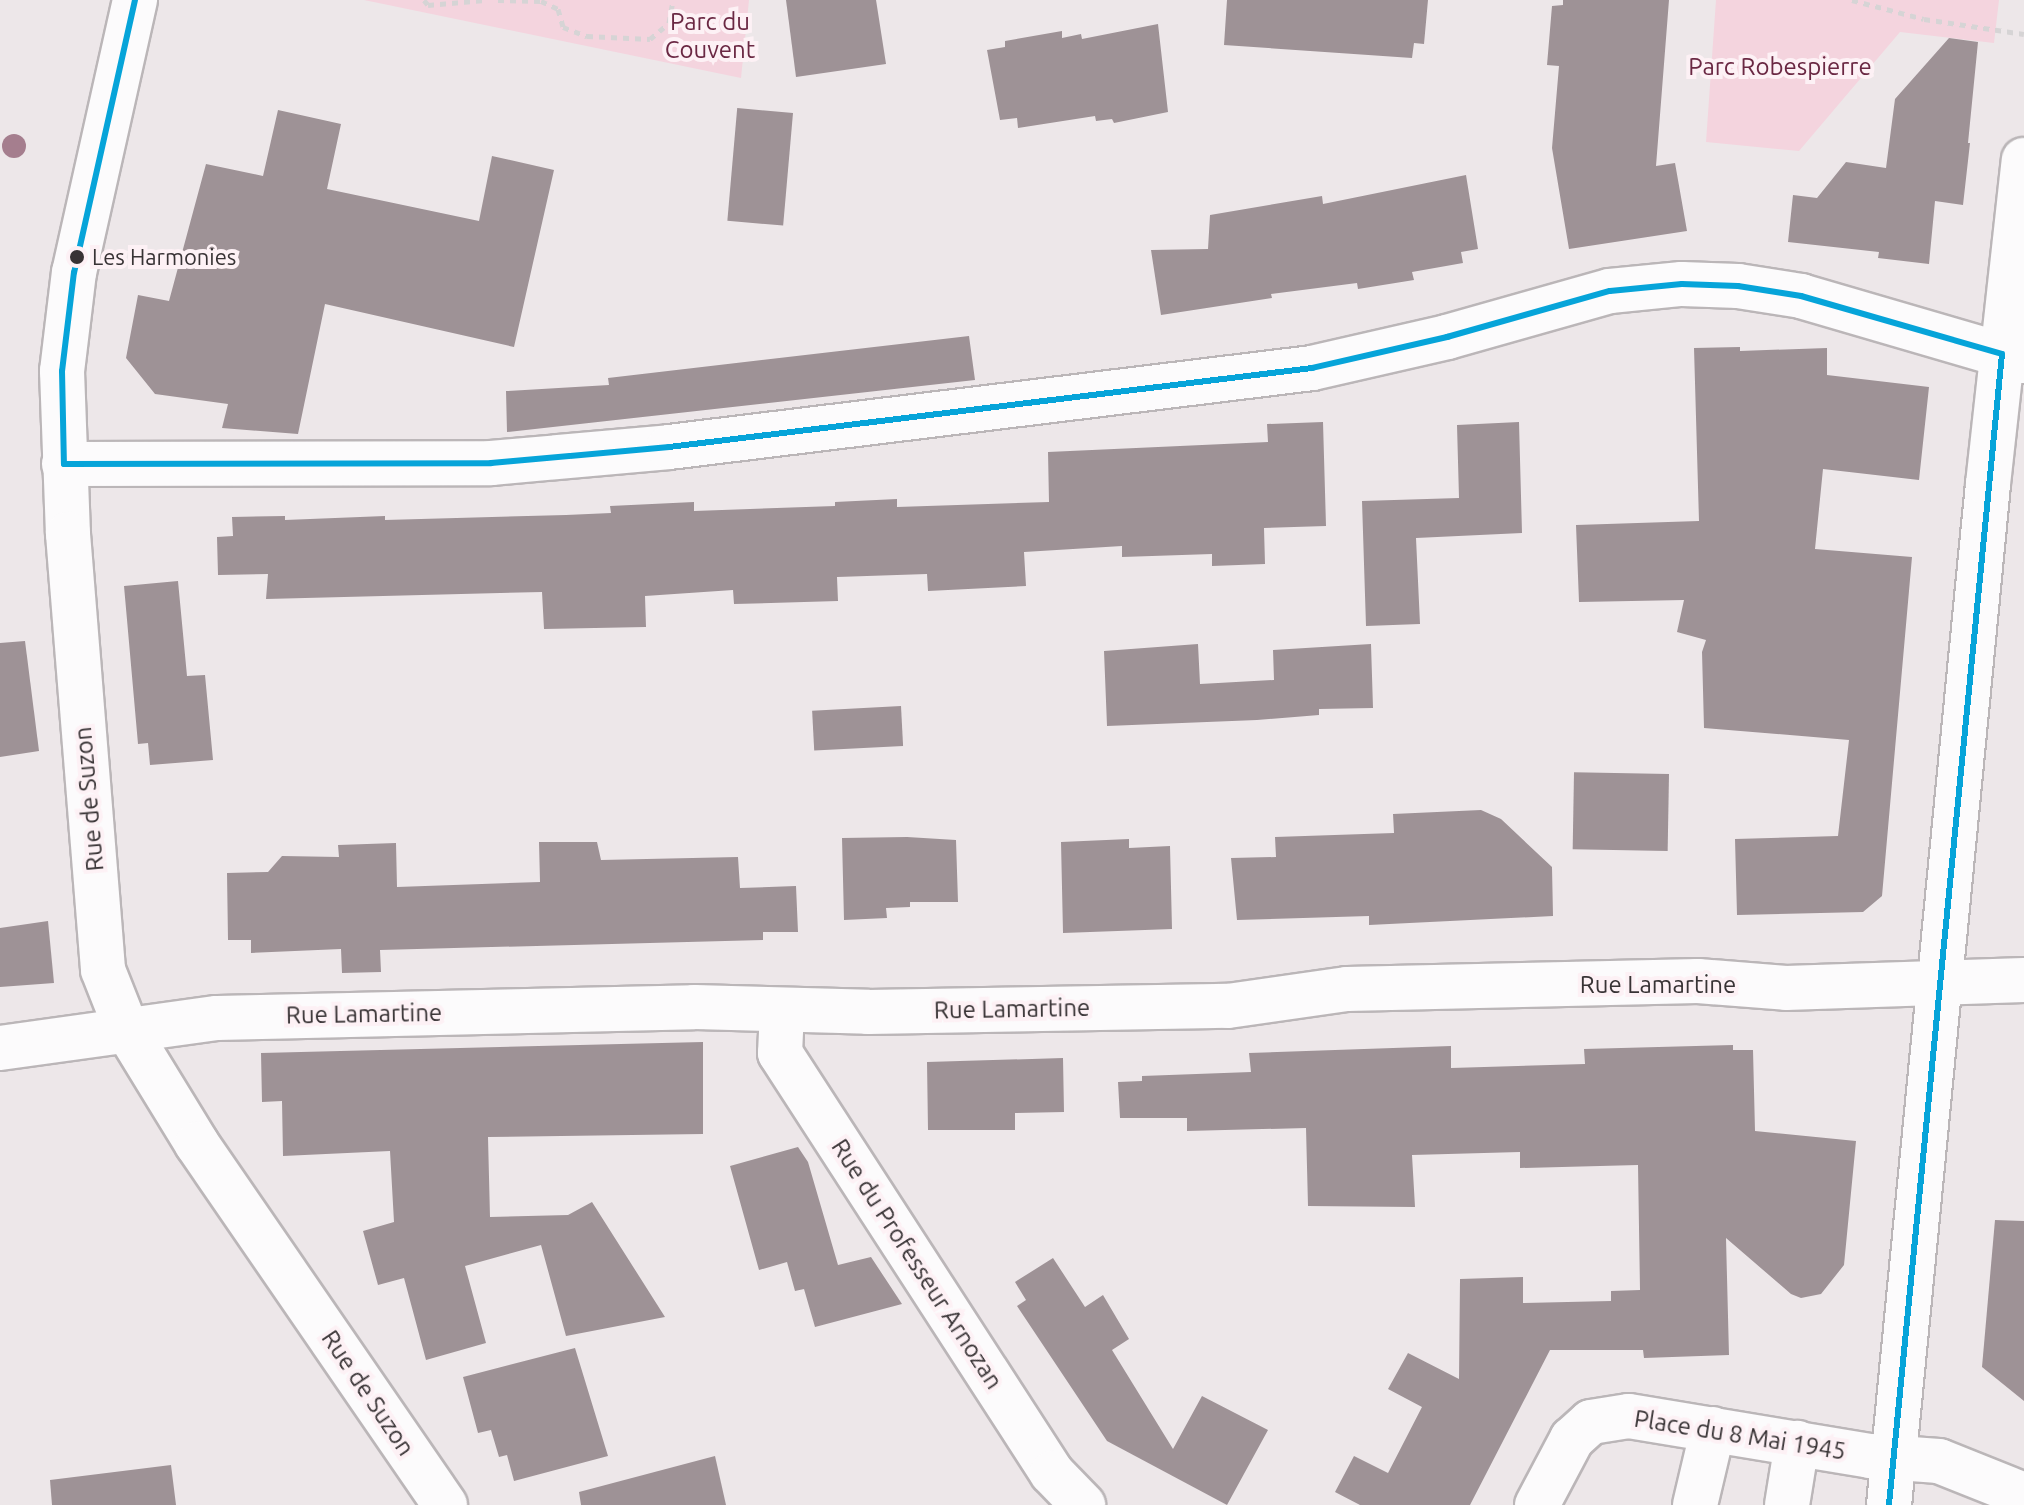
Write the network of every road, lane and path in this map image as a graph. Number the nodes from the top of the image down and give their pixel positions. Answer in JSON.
{"nodes":[{"id":1,"x":135,"y":0,"type":"edge"},
{"id":2,"x":424,"y":0,"type":"edge"},
{"id":3,"x":485,"y":0,"type":"edge"},
{"id":4,"x":498,"y":0,"type":"edge"},
{"id":5,"x":673,"y":0,"type":"edge"},
{"id":6,"x":1852,"y":0,"type":"edge"},
{"id":7,"x":2024,"y":34,"type":"edge"},
{"id":8,"x":2024,"y":160,"type":"edge"},
{"id":9,"x":2013,"y":358,"type":"edge"},
{"id":10,"x":64,"y":464,"type":"junction"},
{"id":11,"x":2024,"y":980,"type":"edge"},
{"id":12,"x":1940,"y":985,"type":"junction"},
{"id":13,"x":782,"y":1011,"type":"junction"},
{"id":14,"x":126,"y":1028,"type":"junction"},
{"id":15,"x":0,"y":1048,"type":"edge"},
{"id":16,"x":1713,"y":1429,"type":"junction"},
{"id":17,"x":1797,"y":1443,"type":"junction"},
{"id":18,"x":1893,"y":1459,"type":"junction"},
{"id":19,"x":2024,"y":1495,"type":"edge"},
{"id":20,"x":445,"y":1505,"type":"edge"},
{"id":21,"x":1083,"y":1505,"type":"edge"},
{"id":22,"x":1537,"y":1505,"type":"edge"},
{"id":23,"x":1695,"y":1505,"type":"edge"},
{"id":24,"x":1787,"y":1505,"type":"edge"},
{"id":25,"x":1889,"y":1505,"type":"edge"}],
"edges":[{"from":1,"to":10,"type":"street","name":"Rue de Suzon"},
{"from":2,"to":3,"type":"path"},
{"from":4,"to":5,"type":"path"},
{"from":6,"to":7,"type":"path"},
{"from":8,"to":9,"type":"street"},
{"from":9,"to":10,"type":"street"},
{"from":9,"to":12,"type":"street"},
{"from":10,"to":14,"type":"street","name":"Rue de Suzon"},
{"from":11,"to":12,"type":"street","name":"Rue Lamartine"},
{"from":12,"to":13,"type":"street","name":"Rue Lamartine"},
{"from":12,"to":18,"type":"street"},
{"from":13,"to":14,"type":"street","name":"Rue Lamartine"},
{"from":13,"to":21,"type":"street","name":"Rue du Professeur Arnozan"},
{"from":14,"to":15,"type":"street","name":"Rue Lamartine"},
{"from":14,"to":20,"type":"street","name":"Rue de Suzon"},
{"from":16,"to":17,"type":"street","name":"Place du 8 Mai 1945"},
{"from":16,"to":22,"type":"street","name":"Place du 8 Mai 1945"},
{"from":16,"to":23,"type":"street"},
{"from":17,"to":18,"type":"street","name":"Place du 8 Mai 1945"},
{"from":17,"to":24,"type":"street"},
{"from":18,"to":19,"type":"street","name":"Place du 8 Mai 1945"},
{"from":18,"to":25,"type":"street"}]}
